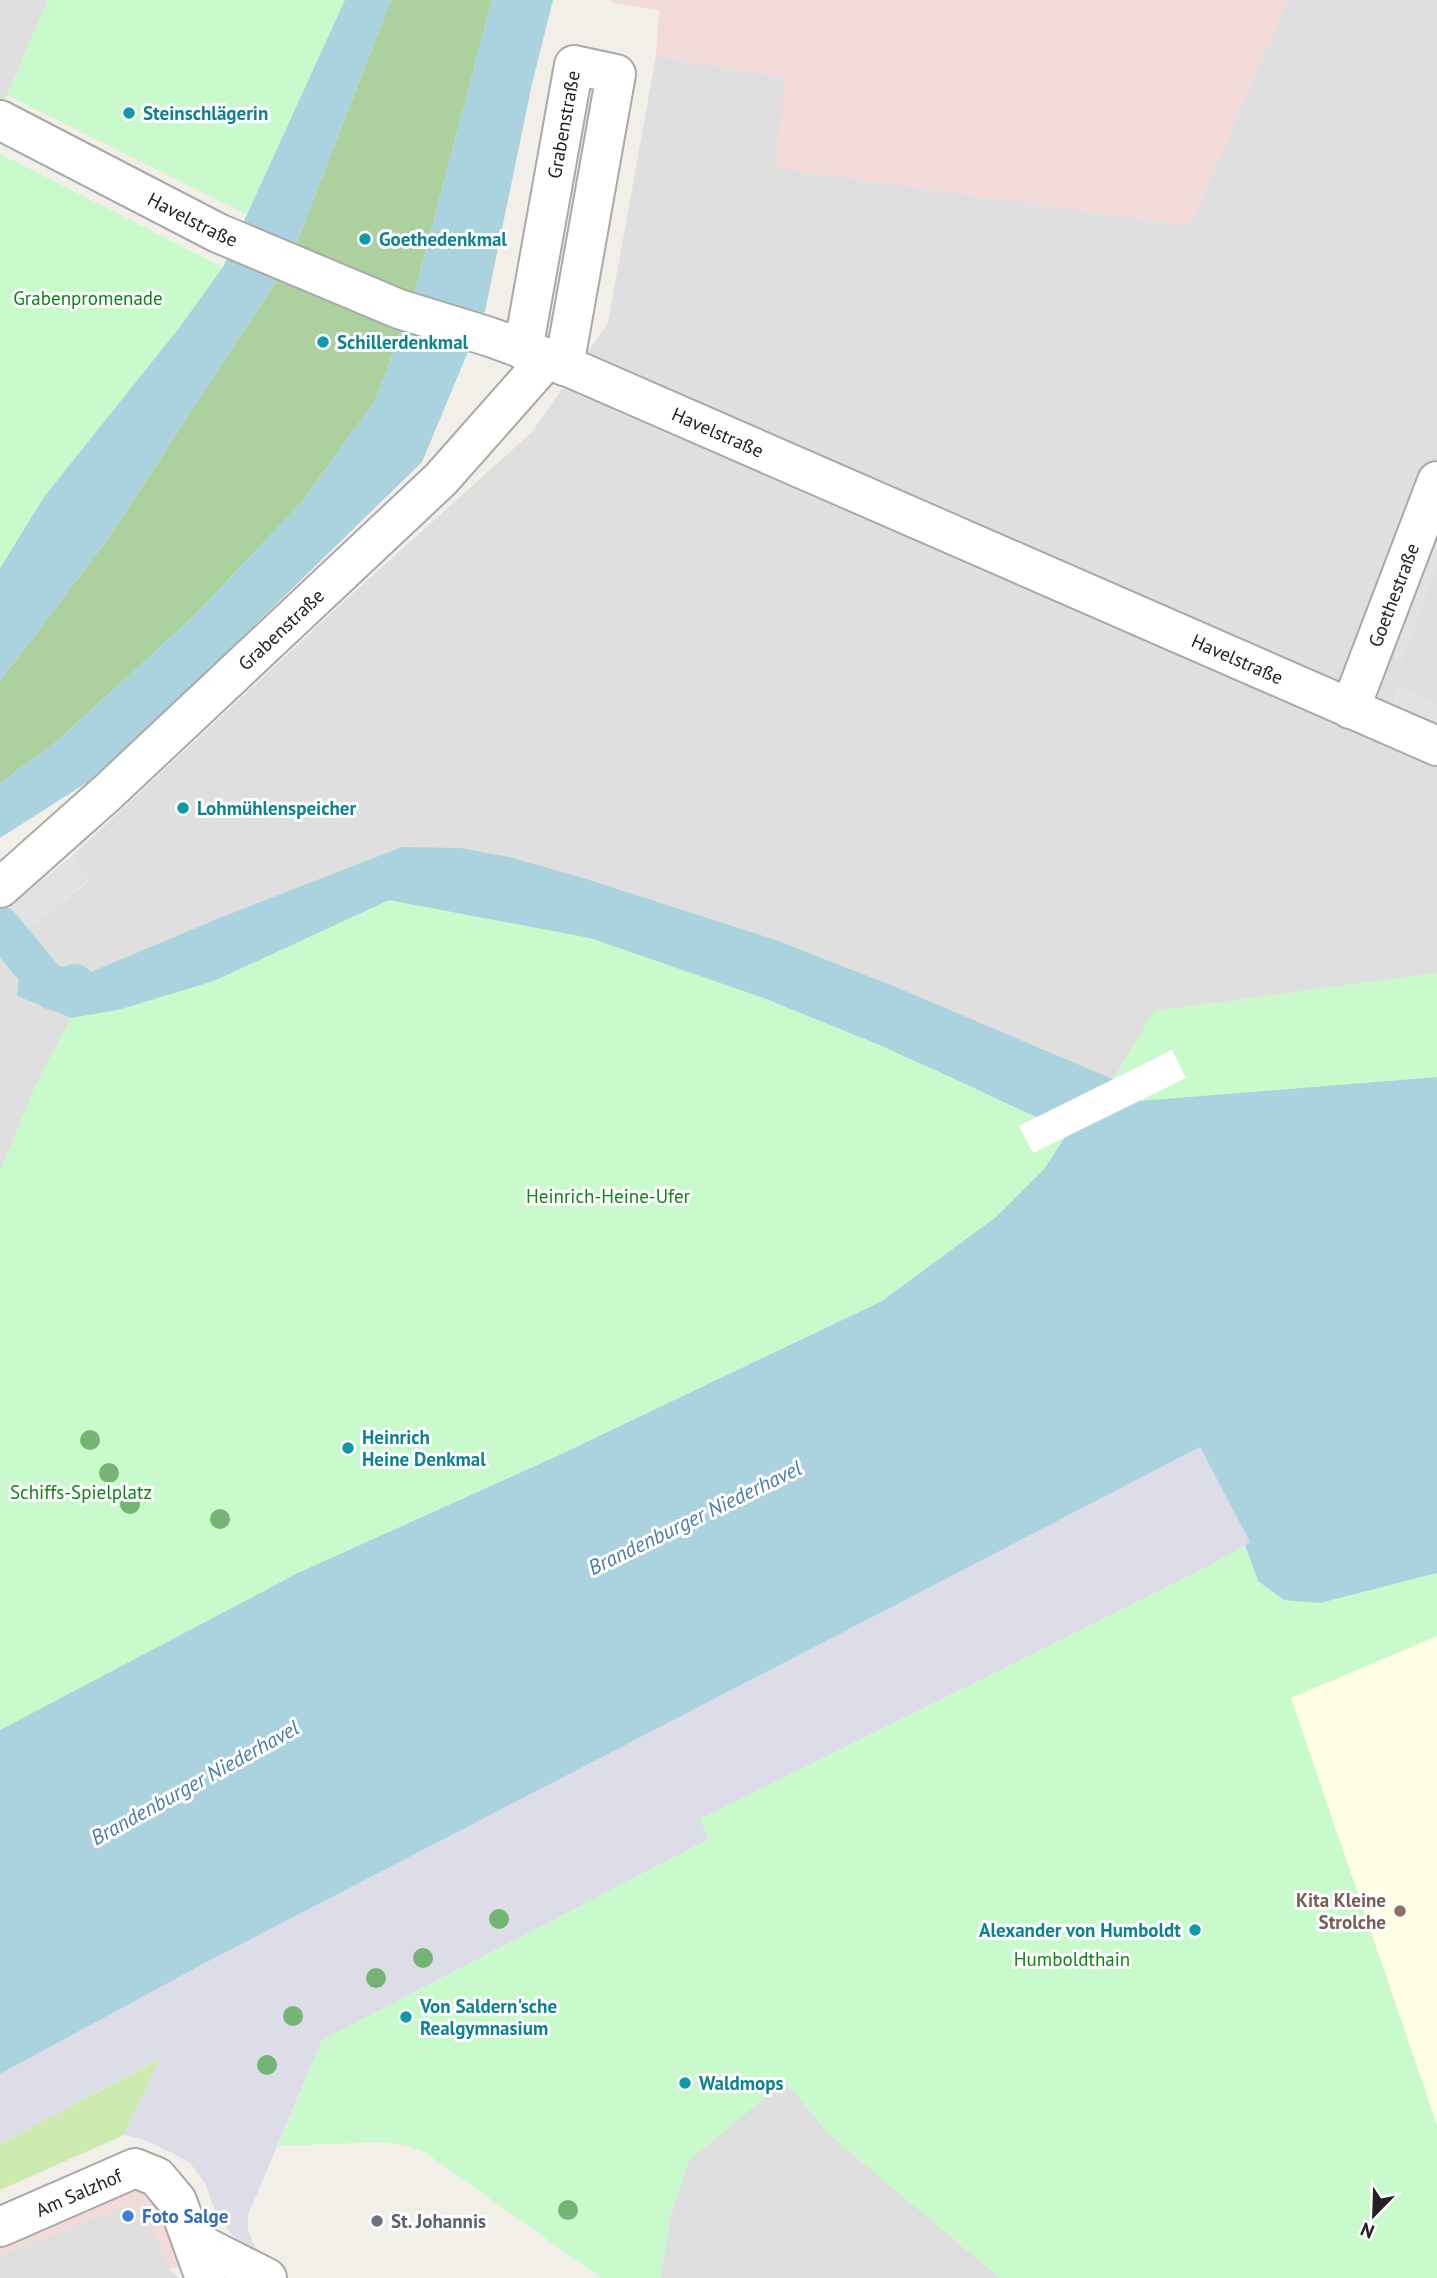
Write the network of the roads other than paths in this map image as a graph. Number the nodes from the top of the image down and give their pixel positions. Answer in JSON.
{"nodes":[{"id":1,"x":0,"y":120,"type":"edge"},
{"id":2,"x":531,"y":353,"type":"junction"},
{"id":3,"x":1437,"y":481,"type":"edge"},
{"id":4,"x":1350,"y":709,"type":"junction"},
{"id":5,"x":1437,"y":746,"type":"edge"},
{"id":6,"x":0,"y":888,"type":"edge"},
{"id":7,"x":0,"y":2227,"type":"edge"},
{"id":8,"x":192,"y":2240,"type":"junction"},
{"id":9,"x":205,"y":2278,"type":"edge"},
{"id":10,"x":267,"y":2278,"type":"edge"}],
"edges":[{"from":1,"to":2,"type":"street","name":"Havelstraße"},
{"from":2,"to":2,"type":"street","name":"Grabenstraße"},
{"from":2,"to":4,"type":"street","name":"Havelstraße"},
{"from":2,"to":6,"type":"street","name":"Grabenstraße"},
{"from":3,"to":4,"type":"street","name":"Goethestraße"},
{"from":4,"to":5,"type":"street","name":"Havelstraße"},
{"from":7,"to":8,"type":"street","name":"Am Salzhof"},
{"from":8,"to":9,"type":"street"},
{"from":8,"to":10,"type":"street"}]}
